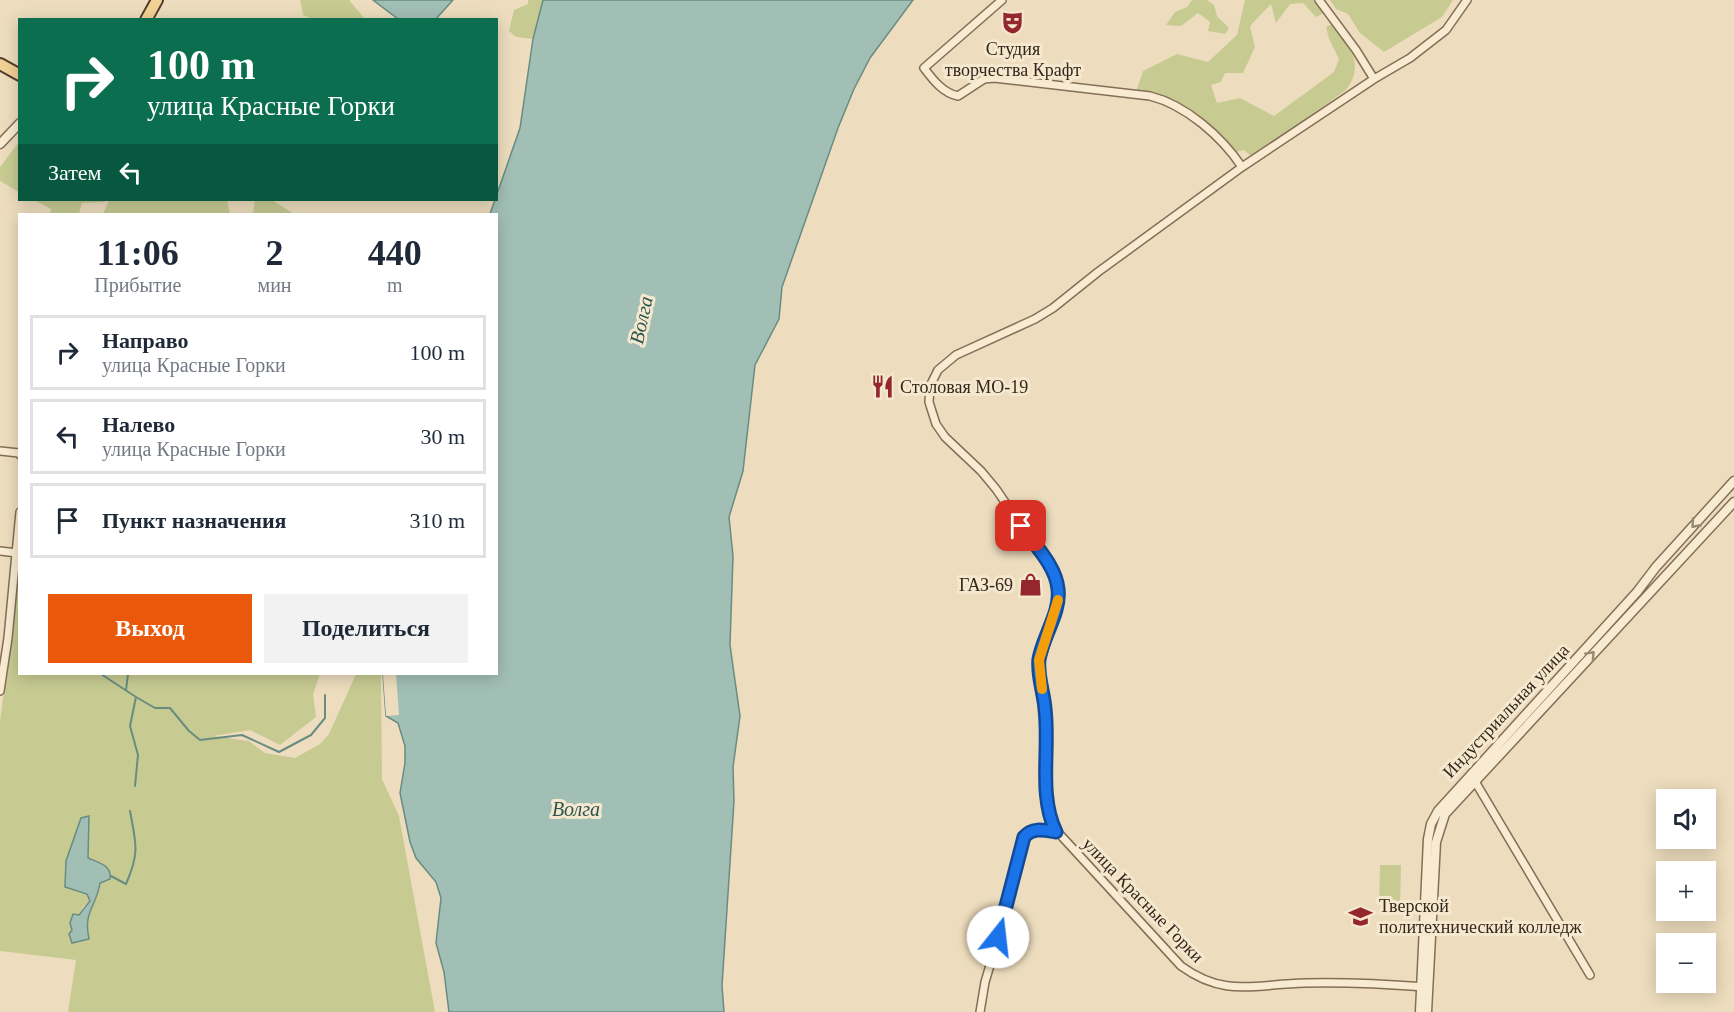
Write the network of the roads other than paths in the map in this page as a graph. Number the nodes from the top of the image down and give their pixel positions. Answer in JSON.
{"nodes":[{"id":1,"x":157,"y":0,"type":"edge"},
{"id":2,"x":1002,"y":0,"type":"edge"},
{"id":3,"x":1319,"y":0,"type":"edge"},
{"id":4,"x":1467,"y":0,"type":"edge"},
{"id":5,"x":147,"y":18,"type":"edge"},
{"id":6,"x":0,"y":64,"type":"edge"},
{"id":7,"x":18,"y":74,"type":"edge"},
{"id":8,"x":1374,"y":79,"type":"junction"},
{"id":9,"x":18,"y":125,"type":"edge"},
{"id":10,"x":0,"y":144,"type":"edge"},
{"id":11,"x":1242,"y":167,"type":"junction"},
{"id":12,"x":0,"y":451,"type":"edge"},
{"id":13,"x":18,"y":454,"type":"edge"},
{"id":14,"x":1734,"y":481,"type":"edge"},
{"id":15,"x":1734,"y":502,"type":"edge"},
{"id":16,"x":18,"y":539,"type":"edge"},
{"id":17,"x":0,"y":551,"type":"edge"},
{"id":18,"x":17,"y":553,"type":"junction"},
{"id":19,"x":4,"y":646,"type":"edge"},
{"id":20,"x":0,"y":691,"type":"edge"},
{"id":21,"x":1473,"y":777,"type":"junction"},
{"id":22,"x":1056,"y":832,"type":"junction"},
{"id":23,"x":1590,"y":975,"type":"dead end"},
{"id":24,"x":1424,"y":987,"type":"junction"},
{"id":25,"x":980,"y":1012,"type":"edge"},
{"id":26,"x":1419,"y":1012,"type":"edge"},
{"id":27,"x":1427,"y":1012,"type":"edge"}],
"edges":[{"from":1,"to":5,"type":"main road"},
{"from":2,"to":11,"type":"street"},
{"from":3,"to":8,"type":"street"},
{"from":4,"to":8,"type":"street","name":"улица Красные Горки"},
{"from":6,"to":7,"type":"main road"},
{"from":8,"to":11,"type":"street","name":"улица Красные Горки"},
{"from":9,"to":10,"type":"street"},
{"from":11,"to":22,"type":"street","name":"улица Красные Горки"},
{"from":12,"to":13,"type":"street"},
{"from":14,"to":21,"type":"street","name":"Индустриальная улица","one_way":true},
{"from":21,"to":15,"type":"street","name":"Индустриальная улица","one_way":true},
{"from":16,"to":18,"type":"street"},
{"from":17,"to":18,"type":"street"},
{"from":18,"to":19,"type":"street"},
{"from":19,"to":20,"type":"street"},
{"from":21,"to":23,"type":"street"},
{"from":21,"to":24,"type":"street","name":"Индустриальная улица"},
{"from":22,"to":24,"type":"street","name":"улица Красные Горки"},
{"from":22,"to":25,"type":"street","name":"улица Красные Горки"},
{"from":24,"to":26,"type":"street","name":"Индустриальная улица"},
{"from":24,"to":27,"type":"street","name":"Индустриальная улица"}]}
